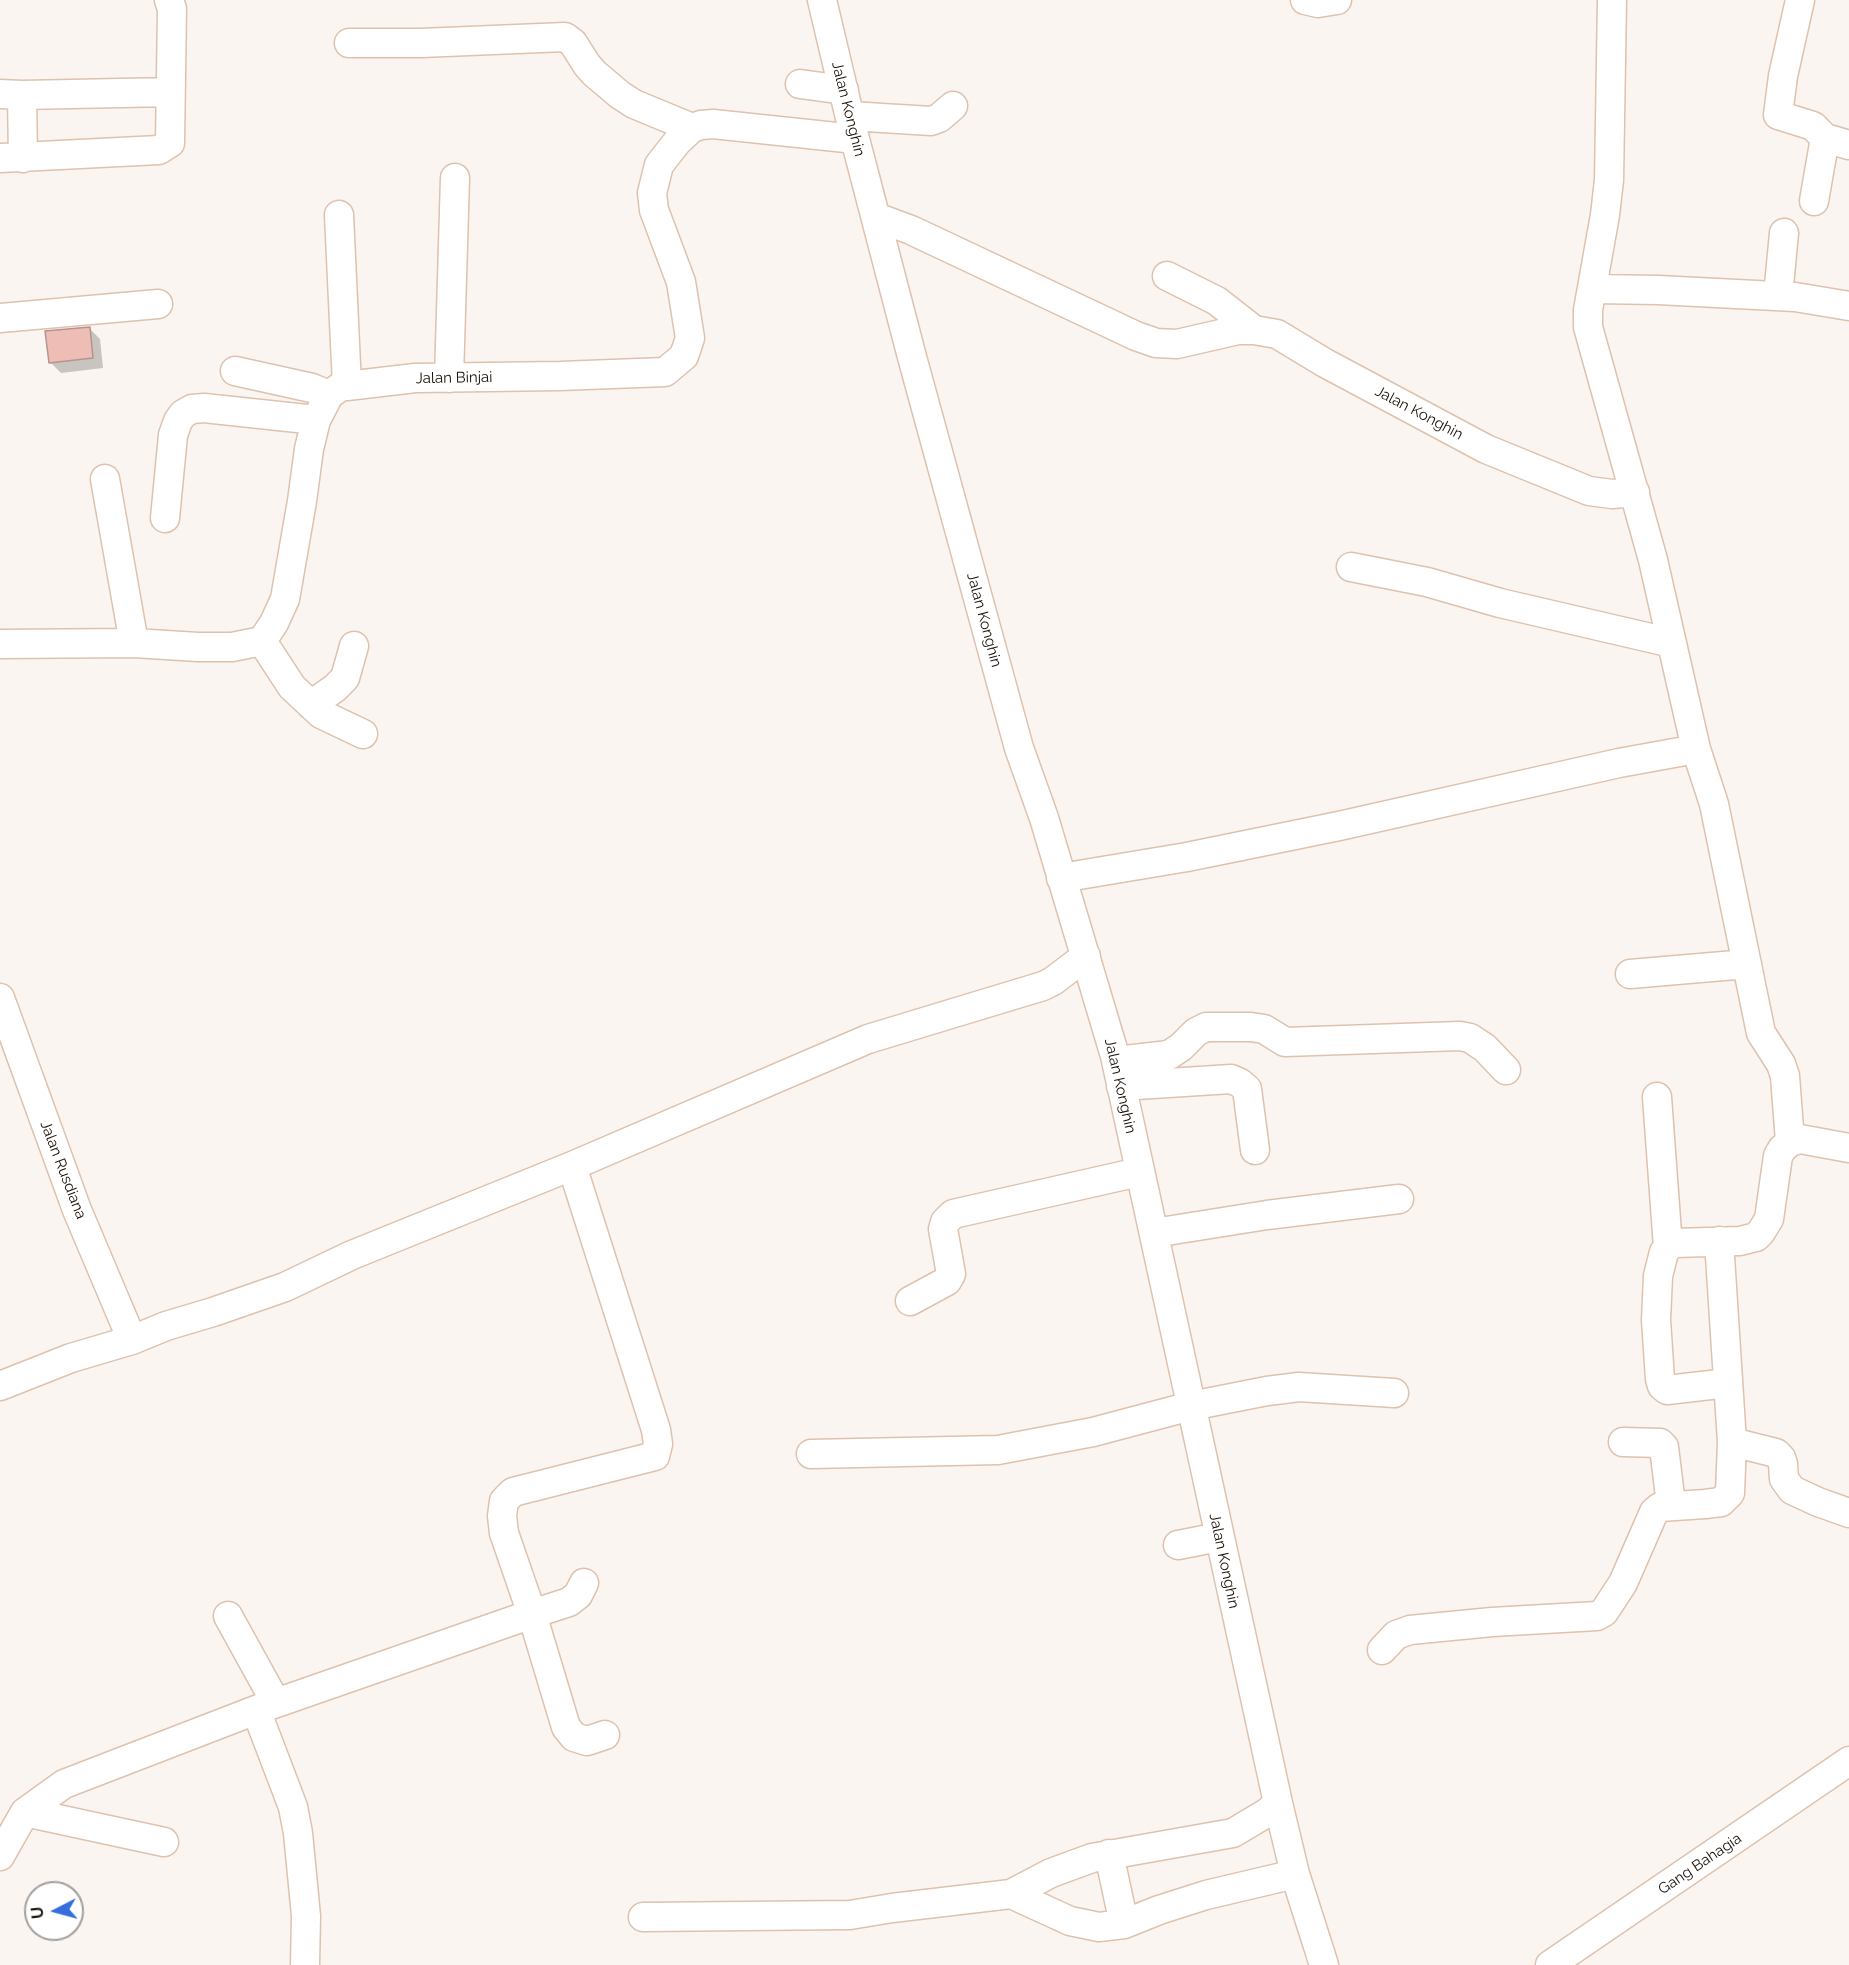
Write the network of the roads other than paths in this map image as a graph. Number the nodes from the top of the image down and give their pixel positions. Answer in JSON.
{"nodes":[{"id":1,"x":169,"y":0,"type":"edge"},
{"id":2,"x":822,"y":0,"type":"edge"},
{"id":3,"x":1305,"y":0,"type":"edge"},
{"id":4,"x":1337,"y":0,"type":"edge"},
{"id":5,"x":1612,"y":0,"type":"edge"},
{"id":6,"x":1800,"y":0,"type":"edge"},
{"id":7,"x":349,"y":43,"type":"dead end"},
{"id":8,"x":800,"y":84,"type":"dead end"},
{"id":9,"x":170,"y":92,"type":"junction"},
{"id":10,"x":11,"y":94,"type":"edge"},
{"id":11,"x":953,"y":106,"type":"dead end"},
{"id":12,"x":850,"y":115,"type":"junction"},
{"id":13,"x":692,"y":128,"type":"junction"},
{"id":14,"x":1837,"y":142,"type":"edge"},
{"id":15,"x":11,"y":158,"type":"edge"},
{"id":16,"x":455,"y":178,"type":"dead end"},
{"id":17,"x":1814,"y":201,"type":"dead end"},
{"id":18,"x":339,"y":215,"type":"dead end"},
{"id":19,"x":876,"y":217,"type":"junction"},
{"id":20,"x":1784,"y":233,"type":"dead end"},
{"id":21,"x":1167,"y":276,"type":"dead end"},
{"id":22,"x":1593,"y":289,"type":"junction"},
{"id":23,"x":1778,"y":296,"type":"junction"},
{"id":24,"x":158,"y":304,"type":"dead end"},
{"id":25,"x":1849,"y":306,"type":"edge"},
{"id":26,"x":0,"y":318,"type":"edge"},
{"id":27,"x":1254,"y":330,"type":"junction"},
{"id":28,"x":235,"y":371,"type":"dead end"},
{"id":29,"x":449,"y":378,"type":"junction"},
{"id":30,"x":338,"y":390,"type":"junction"},
{"id":31,"x":316,"y":420,"type":"junction"},
{"id":32,"x":105,"y":479,"type":"dead end"},
{"id":33,"x":1635,"y":492,"type":"junction"},
{"id":34,"x":165,"y":518,"type":"dead end"},
{"id":35,"x":1351,"y":567,"type":"dead end"},
{"id":36,"x":262,"y":641,"type":"junction"},
{"id":37,"x":134,"y":643,"type":"junction"},
{"id":38,"x":1672,"y":643,"type":"junction"},
{"id":39,"x":0,"y":644,"type":"edge"},
{"id":40,"x":354,"y":646,"type":"dead end"},
{"id":41,"x":311,"y":705,"type":"junction"},
{"id":42,"x":363,"y":734,"type":"dead end"},
{"id":43,"x":1696,"y":749,"type":"junction"},
{"id":44,"x":1061,"y":878,"type":"junction"},
{"id":45,"x":1086,"y":956,"type":"junction"},
{"id":46,"x":1746,"y":964,"type":"junction"},
{"id":47,"x":1630,"y":974,"type":"dead end"},
{"id":48,"x":0,"y":998,"type":"edge"},
{"id":49,"x":1506,"y":1070,"type":"dead end"},
{"id":50,"x":1119,"y":1074,"type":"junction"},
{"id":51,"x":1657,"y":1097,"type":"dead end"},
{"id":52,"x":1790,"y":1142,"type":"junction"},
{"id":53,"x":1849,"y":1148,"type":"edge"},
{"id":54,"x":1254,"y":1150,"type":"dead end"},
{"id":55,"x":572,"y":1166,"type":"junction"},
{"id":56,"x":1139,"y":1172,"type":"junction"},
{"id":57,"x":1399,"y":1199,"type":"dead end"},
{"id":58,"x":1154,"y":1233,"type":"junction"},
{"id":59,"x":1719,"y":1241,"type":"junction"},
{"id":60,"x":1668,"y":1247,"type":"junction"},
{"id":61,"x":910,"y":1301,"type":"dead end"},
{"id":62,"x":132,"y":1340,"type":"junction"},
{"id":63,"x":1728,"y":1383,"type":"junction"},
{"id":64,"x":0,"y":1386,"type":"edge"},
{"id":65,"x":1394,"y":1393,"type":"dead end"},
{"id":66,"x":1191,"y":1406,"type":"junction"},
{"id":67,"x":1623,"y":1442,"type":"dead end"},
{"id":68,"x":1732,"y":1442,"type":"junction"},
{"id":69,"x":811,"y":1454,"type":"dead end"},
{"id":70,"x":1671,"y":1505,"type":"junction"},
{"id":71,"x":1849,"y":1512,"type":"edge"},
{"id":72,"x":1219,"y":1537,"type":"junction"},
{"id":73,"x":1178,"y":1545,"type":"dead end"},
{"id":74,"x":584,"y":1583,"type":"dead end"},
{"id":75,"x":532,"y":1614,"type":"junction"},
{"id":76,"x":228,"y":1616,"type":"dead end"},
{"id":77,"x":1382,"y":1650,"type":"dead end"},
{"id":78,"x":266,"y":1706,"type":"junction"},
{"id":79,"x":605,"y":1735,"type":"dead end"},
{"id":80,"x":1849,"y":1761,"type":"edge"},
{"id":81,"x":1278,"y":1803,"type":"junction"},
{"id":82,"x":25,"y":1812,"type":"junction"},
{"id":83,"x":164,"y":1842,"type":"dead end"},
{"id":84,"x":1109,"y":1854,"type":"junction"},
{"id":85,"x":0,"y":1856,"type":"edge"},
{"id":86,"x":1294,"y":1874,"type":"junction"},
{"id":87,"x":1011,"y":1894,"type":"junction"},
{"id":88,"x":643,"y":1917,"type":"dead end"},
{"id":89,"x":1124,"y":1924,"type":"junction"},
{"id":90,"x":305,"y":1965,"type":"edge"},
{"id":91,"x":1324,"y":1965,"type":"edge"},
{"id":92,"x":1550,"y":1965,"type":"edge"}],
"edges":[{"from":1,"to":9,"type":"street"},
{"from":2,"to":12,"type":"street","name":"Jalan Konghin"},
{"from":3,"to":4,"type":"street"},
{"from":5,"to":22,"type":"street"},
{"from":6,"to":14,"type":"street"},
{"from":7,"to":13,"type":"street"},
{"from":8,"to":12,"type":"street"},
{"from":9,"to":10,"type":"street"},
{"from":9,"to":15,"type":"street"},
{"from":10,"to":15,"type":"street"},
{"from":11,"to":12,"type":"street"},
{"from":12,"to":13,"type":"street"},
{"from":12,"to":19,"type":"street","name":"Jalan Konghin"},
{"from":13,"to":29,"type":"street","name":"Jalan Binjai"},
{"from":14,"to":17,"type":"street"},
{"from":16,"to":29,"type":"street"},
{"from":18,"to":30,"type":"street"},
{"from":19,"to":27,"type":"street","name":"Jalan Konghin"},
{"from":19,"to":44,"type":"street","name":"Jalan Konghin"},
{"from":20,"to":23,"type":"street"},
{"from":21,"to":27,"type":"street"},
{"from":22,"to":23,"type":"street"},
{"from":22,"to":33,"type":"street"},
{"from":23,"to":25,"type":"street"},
{"from":24,"to":26,"type":"street"},
{"from":27,"to":33,"type":"street","name":"Jalan Konghin"},
{"from":28,"to":30,"type":"street"},
{"from":29,"to":30,"type":"street","name":"Jalan Binjai"},
{"from":30,"to":31,"type":"street"},
{"from":31,"to":34,"type":"street"},
{"from":31,"to":36,"type":"street"},
{"from":32,"to":37,"type":"street"},
{"from":33,"to":38,"type":"street"},
{"from":35,"to":38,"type":"street"},
{"from":36,"to":37,"type":"street"},
{"from":36,"to":41,"type":"street"},
{"from":37,"to":39,"type":"street"},
{"from":38,"to":43,"type":"street"},
{"from":40,"to":41,"type":"street"},
{"from":41,"to":42,"type":"street"},
{"from":43,"to":44,"type":"street"},
{"from":43,"to":46,"type":"street"},
{"from":44,"to":45,"type":"street","name":"Jalan Konghin"},
{"from":45,"to":50,"type":"street","name":"Jalan Konghin"},
{"from":45,"to":55,"type":"street"},
{"from":46,"to":47,"type":"street"},
{"from":46,"to":52,"type":"street"},
{"from":48,"to":62,"type":"street","name":"Jalan Rusdiana"},
{"from":49,"to":50,"type":"street"},
{"from":50,"to":54,"type":"street"},
{"from":50,"to":56,"type":"street","name":"Jalan Konghin"},
{"from":51,"to":60,"type":"street"},
{"from":52,"to":53,"type":"street"},
{"from":52,"to":59,"type":"street"},
{"from":55,"to":62,"type":"street"},
{"from":55,"to":75,"type":"street"},
{"from":56,"to":58,"type":"street","name":"Jalan Konghin"},
{"from":56,"to":61,"type":"street"},
{"from":57,"to":58,"type":"street"},
{"from":58,"to":66,"type":"street","name":"Jalan Konghin"},
{"from":59,"to":60,"type":"street"},
{"from":59,"to":63,"type":"street"},
{"from":60,"to":63,"type":"street"},
{"from":62,"to":64,"type":"street"},
{"from":63,"to":68,"type":"street"},
{"from":65,"to":66,"type":"street"},
{"from":66,"to":69,"type":"street"},
{"from":66,"to":72,"type":"street","name":"Jalan Konghin"},
{"from":67,"to":70,"type":"street"},
{"from":68,"to":70,"type":"street"},
{"from":68,"to":71,"type":"street"},
{"from":70,"to":77,"type":"street"},
{"from":72,"to":73,"type":"street"},
{"from":72,"to":81,"type":"street","name":"Jalan Konghin"},
{"from":74,"to":75,"type":"street"},
{"from":75,"to":78,"type":"street"},
{"from":75,"to":79,"type":"street"},
{"from":76,"to":78,"type":"street"},
{"from":78,"to":82,"type":"street"},
{"from":78,"to":90,"type":"street"},
{"from":80,"to":92,"type":"street","name":"Gang Bahagia"},
{"from":81,"to":84,"type":"street"},
{"from":81,"to":86,"type":"street","name":"Jalan Konghin"},
{"from":82,"to":83,"type":"street"},
{"from":82,"to":85,"type":"street"},
{"from":84,"to":87,"type":"street"},
{"from":84,"to":89,"type":"street"},
{"from":86,"to":89,"type":"street"},
{"from":86,"to":91,"type":"street","name":"Jalan Konghin"},
{"from":87,"to":88,"type":"street"},
{"from":87,"to":89,"type":"street"}]}
